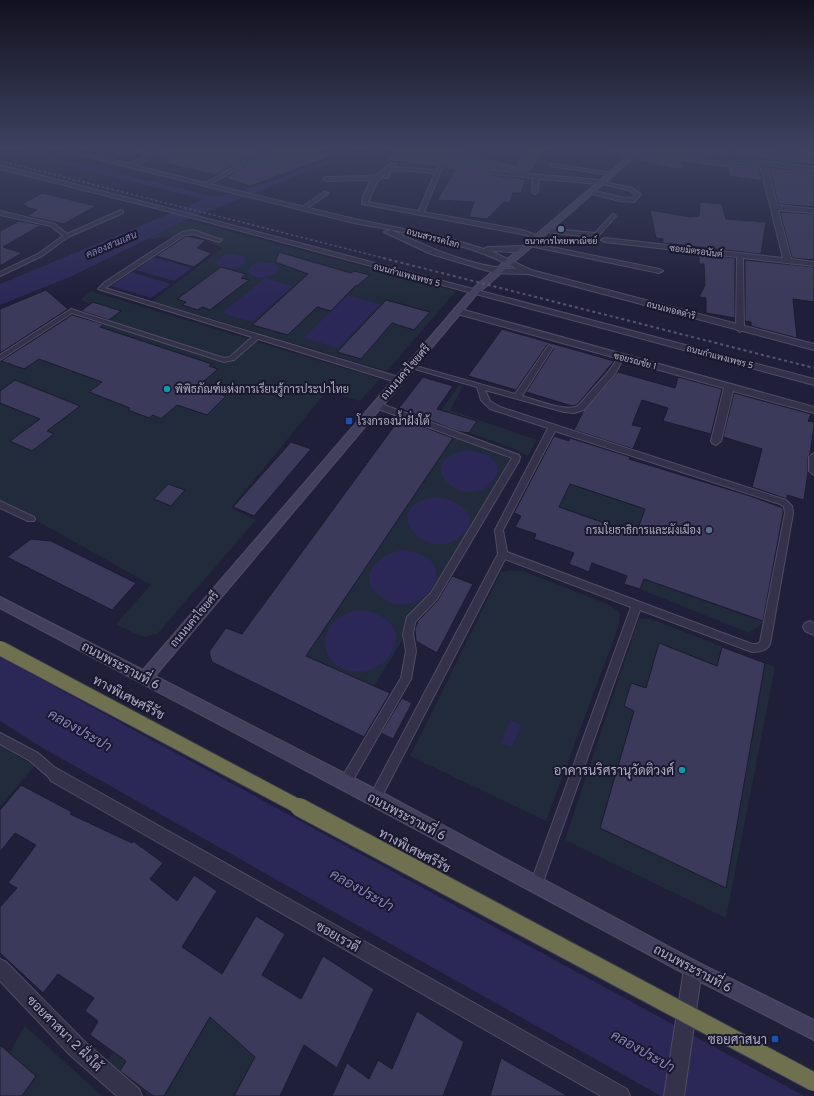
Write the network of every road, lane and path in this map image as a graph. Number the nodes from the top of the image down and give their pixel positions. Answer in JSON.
{"nodes":[{"id":1,"x":122,"y":198,"type":"edge"},
{"id":2,"x":263,"y":198,"type":"edge"},
{"id":3,"x":318,"y":198,"type":"edge"},
{"id":4,"x":365,"y":198,"type":"edge"},
{"id":5,"x":427,"y":198,"type":"edge"},
{"id":6,"x":583,"y":198,"type":"edge"},
{"id":7,"x":619,"y":198,"type":"edge"},
{"id":8,"x":635,"y":198,"type":"edge"},
{"id":9,"x":772,"y":198,"type":"edge"},
{"id":10,"x":774,"y":207,"type":"junction"},
{"id":11,"x":304,"y":208,"type":"junction"},
{"id":12,"x":121,"y":212,"type":"dead end"},
{"id":13,"x":814,"y":212,"type":"edge"},
{"id":14,"x":0,"y":213,"type":"edge"},
{"id":15,"x":421,"y":213,"type":"junction"},
{"id":16,"x":612,"y":216,"type":"dead end"},
{"id":17,"x":354,"y":221,"type":"junction"},
{"id":18,"x":545,"y":230,"type":"junction"},
{"id":19,"x":66,"y":236,"type":"junction"},
{"id":20,"x":538,"y":237,"type":"junction"},
{"id":21,"x":219,"y":240,"type":"dead end"},
{"id":22,"x":605,"y":240,"type":"dead end"},
{"id":23,"x":463,"y":245,"type":"junction"},
{"id":24,"x":528,"y":246,"type":"junction"},
{"id":25,"x":740,"y":259,"type":"dead end"},
{"id":26,"x":510,"y":261,"type":"junction"},
{"id":27,"x":788,"y":262,"type":"junction"},
{"id":28,"x":814,"y":264,"type":"edge"},
{"id":29,"x":498,"y":271,"type":"junction"},
{"id":30,"x":659,"y":271,"type":"dead end"},
{"id":31,"x":528,"y":272,"type":"junction"},
{"id":32,"x":0,"y":274,"type":"edge"},
{"id":33,"x":473,"y":293,"type":"junction"},
{"id":34,"x":457,"y":311,"type":"junction"},
{"id":35,"x":740,"y":329,"type":"junction"},
{"id":36,"x":257,"y":336,"type":"junction"},
{"id":37,"x":550,"y":347,"type":"dead end"},
{"id":38,"x":814,"y":347,"type":"edge"},
{"id":39,"x":621,"y":357,"type":"junction"},
{"id":40,"x":0,"y":358,"type":"edge"},
{"id":41,"x":410,"y":366,"type":"junction"},
{"id":42,"x":399,"y":380,"type":"junction"},
{"id":43,"x":814,"y":382,"type":"edge"},
{"id":44,"x":480,"y":386,"type":"junction"},
{"id":45,"x":729,"y":386,"type":"junction"},
{"id":46,"x":517,"y":397,"type":"junction"},
{"id":47,"x":376,"y":405,"type":"junction"},
{"id":48,"x":814,"y":410,"type":"edge"},
{"id":49,"x":553,"y":427,"type":"junction"},
{"id":50,"x":716,"y":441,"type":"dead end"},
{"id":51,"x":814,"y":457,"type":"edge"},
{"id":52,"x":814,"y":471,"type":"edge"},
{"id":53,"x":0,"y":504,"type":"edge"},
{"id":54,"x":31,"y":520,"type":"dead end"},
{"id":55,"x":503,"y":554,"type":"junction"},
{"id":56,"x":0,"y":602,"type":"edge"},
{"id":57,"x":637,"y":604,"type":"junction"},
{"id":58,"x":0,"y":648,"type":"edge"},
{"id":59,"x":145,"y":677,"type":"junction"},
{"id":60,"x":0,"y":738,"type":"edge"},
{"id":61,"x":56,"y":776,"type":"joint"},
{"id":62,"x":345,"y":783,"type":"junction"},
{"id":63,"x":375,"y":798,"type":"junction"},
{"id":64,"x":536,"y":885,"type":"junction"},
{"id":65,"x":0,"y":968,"type":"edge"},
{"id":66,"x":693,"y":968,"type":"junction"},
{"id":67,"x":814,"y":1030,"type":"edge"},
{"id":68,"x":814,"y":1082,"type":"edge"},
{"id":69,"x":132,"y":1096,"type":"edge"},
{"id":70,"x":620,"y":1096,"type":"edge"},
{"id":71,"x":674,"y":1096,"type":"edge"}],
"edges":[{"from":1,"to":33,"type":"street","name":"ถนนกำแพงเพชร 5"},
{"from":2,"to":11,"type":"street","name":"ถนนสวรรคโลก"},
{"from":3,"to":11,"type":"street"},
{"from":4,"to":15,"type":"street"},
{"from":5,"to":15,"type":"lane"},
{"from":6,"to":18,"type":"main road","name":"ถนนนครไชยศรี"},
{"from":7,"to":8,"type":"lane"},
{"from":9,"to":10,"type":"street"},
{"from":10,"to":13,"type":"street"},
{"from":10,"to":27,"type":"street"},
{"from":11,"to":17,"type":"street","name":"ถนนสวรรคโลก"},
{"from":12,"to":19,"type":"lane"},
{"from":14,"to":19,"type":"lane"},
{"from":15,"to":20,"type":"street"},
{"from":16,"to":18,"type":"lane"},
{"from":17,"to":23,"type":"street","name":"ถนนสวรรคโลก"},
{"from":17,"to":29,"type":"street","name":"ถนนสวรรคโลก"},
{"from":18,"to":20,"type":"main road","name":"ถนนนครไชยศรี"},
{"from":19,"to":32,"type":"lane"},
{"from":20,"to":24,"type":"main road","name":"ถนนนครไชยศรี"},
{"from":21,"to":36,"type":"lane"},
{"from":22,"to":27,"type":"street","name":"ซอยมิตรอนันต์"},
{"from":23,"to":24,"type":"street"},
{"from":23,"to":26,"type":"street","name":"ถนนสวรรคโลก"},
{"from":24,"to":26,"type":"main road","name":"ถนนนครไชยศรี"},
{"from":24,"to":30,"type":"street"},
{"from":25,"to":35,"type":"street"},
{"from":26,"to":29,"type":"main road","name":"ถนนนครไชยศรี"},
{"from":26,"to":31,"type":"street","name":"ถนนเทอดดำริ"},
{"from":27,"to":28,"type":"street","name":"ซอยมิตรอนันต์"},
{"from":29,"to":31,"type":"street","name":"ถนนเทอดดำริ"},
{"from":29,"to":33,"type":"main road","name":"ถนนนครไชยศรี"},
{"from":31,"to":35,"type":"street","name":"ถนนเทอดดำริ"},
{"from":33,"to":34,"type":"main road","name":"ถนนนครไชยศรี"},
{"from":33,"to":43,"type":"street","name":"ถนนกำแพงเพชร 5"},
{"from":34,"to":39,"type":"street","name":"ซอยรณชัย 1"},
{"from":34,"to":41,"type":"main road","name":"ถนนนครไชยศรี"},
{"from":35,"to":38,"type":"street","name":"ถนนเทอดดำริ"},
{"from":36,"to":40,"type":"lane"},
{"from":36,"to":42,"type":"lane"},
{"from":37,"to":46,"type":"lane"},
{"from":39,"to":45,"type":"street","name":"ซอยรณชัย 1"},
{"from":39,"to":46,"type":"lane"},
{"from":41,"to":42,"type":"main road","name":"ถนนนครไชยศรี"},
{"from":41,"to":44,"type":"lane"},
{"from":42,"to":47,"type":"main road","name":"ถนนนครไชยศรี"},
{"from":44,"to":46,"type":"lane"},
{"from":44,"to":49,"type":"lane"},
{"from":45,"to":48,"type":"street","name":"ซอยรณชัย 1"},
{"from":45,"to":50,"type":"street"},
{"from":47,"to":59,"type":"main road","name":"ถนนนครไชยศรี"},
{"from":47,"to":62,"type":"lane"},
{"from":49,"to":55,"type":"lane"},
{"from":49,"to":57,"type":"lane"},
{"from":51,"to":52,"type":"street"},
{"from":53,"to":54,"type":"lane"},
{"from":55,"to":57,"type":"lane"},
{"from":55,"to":63,"type":"lane"},
{"from":56,"to":59,"type":"main road","name":"ถนนพระรามที่ 6"},
{"from":57,"to":64,"type":"lane"},
{"from":58,"to":68,"type":"highway","name":"ทางพิเศษศรีรัช","bridge":true},
{"from":59,"to":62,"type":"main road","name":"ถนนพระรามที่ 6"},
{"from":60,"to":61,"type":"lane"},
{"from":61,"to":70,"type":"street","name":"ซอยเรวดี"},
{"from":62,"to":63,"type":"main road","name":"ถนนพระรามที่ 6"},
{"from":63,"to":64,"type":"main road","name":"ถนนพระรามที่ 6"},
{"from":64,"to":66,"type":"main road","name":"ถนนพระรามที่ 6"},
{"from":65,"to":69,"type":"street","name":"ซอยศาสนา 2 ฝั่งใต้"},
{"from":66,"to":67,"type":"main road","name":"ถนนพระรามที่ 6"},
{"from":66,"to":71,"type":"street"}]}
